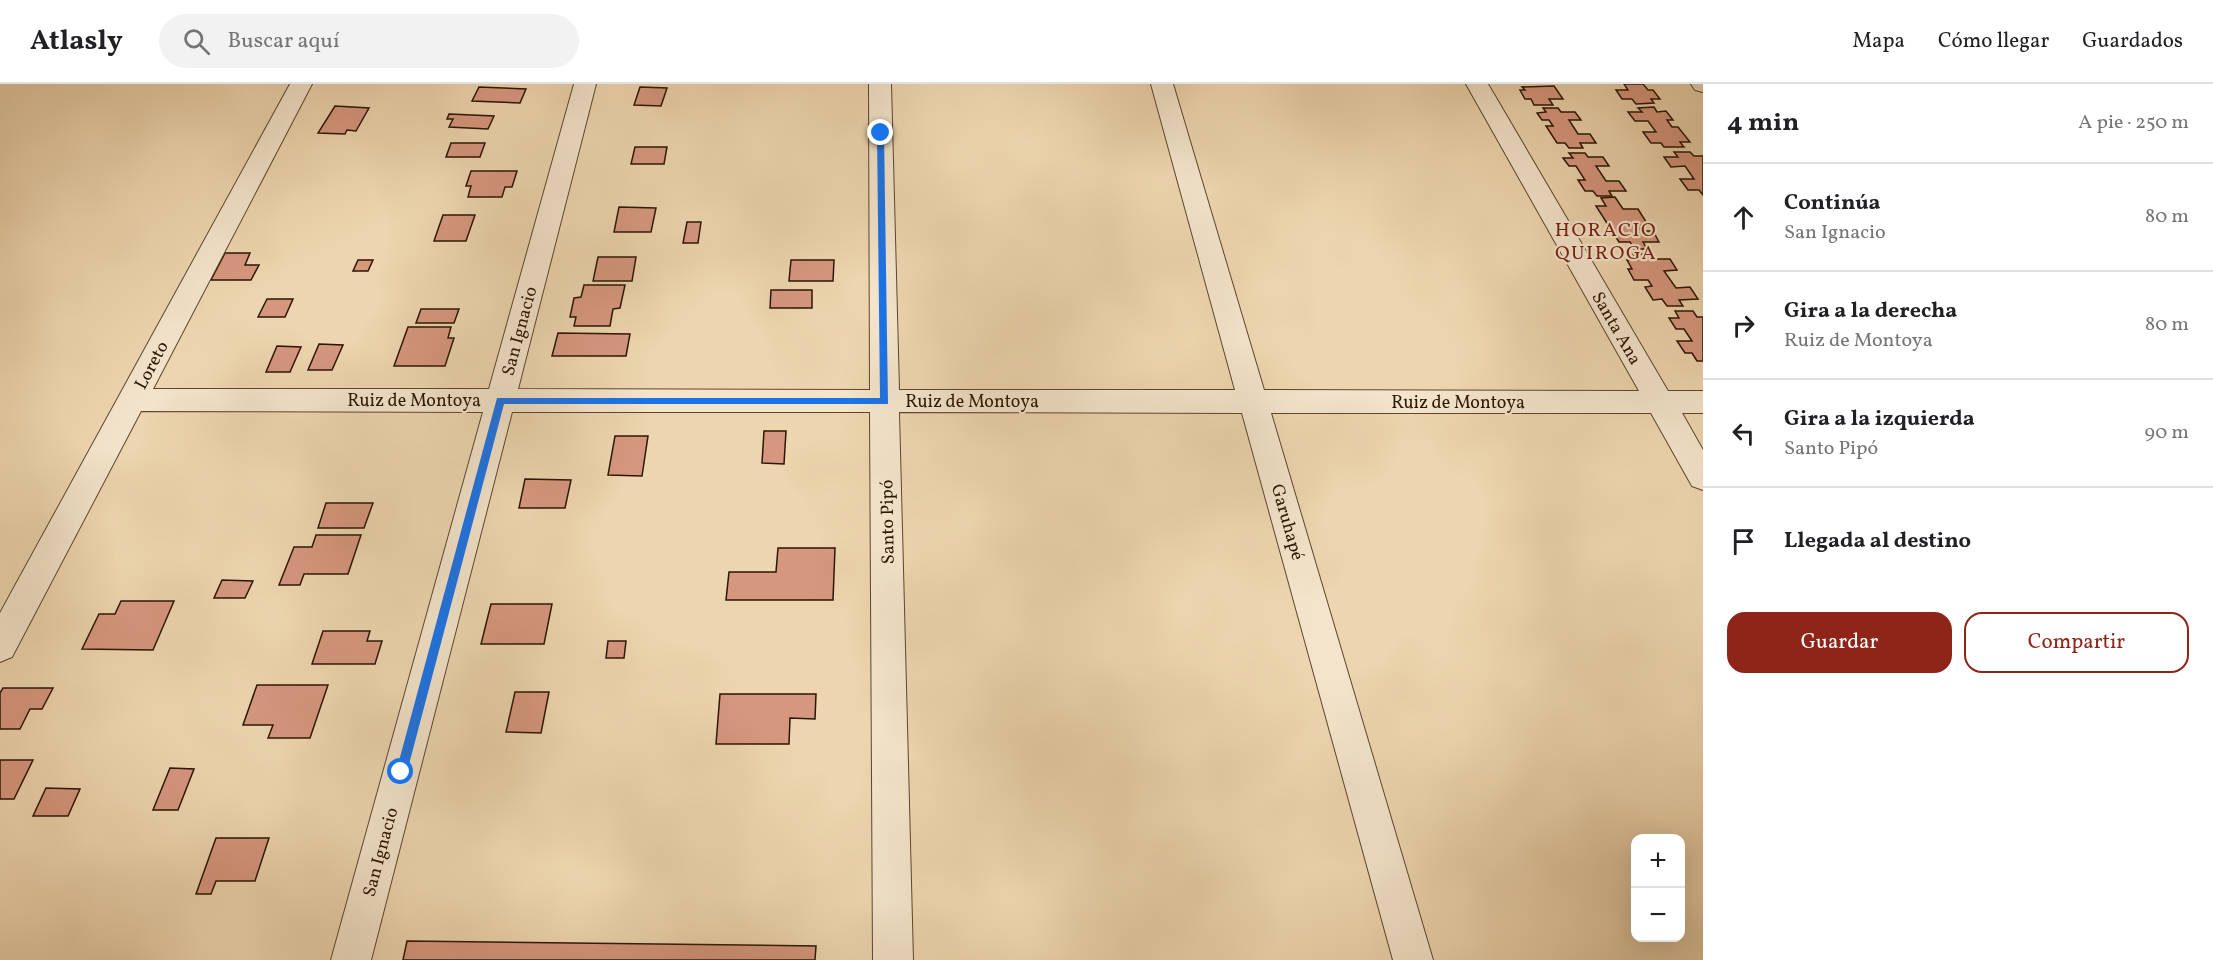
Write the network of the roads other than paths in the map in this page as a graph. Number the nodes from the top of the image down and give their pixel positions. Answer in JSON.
{"nodes":[{"id":1,"x":301,"y":84,"type":"edge"},
{"id":2,"x":585,"y":84,"type":"edge"},
{"id":3,"x":880,"y":84,"type":"edge"},
{"id":4,"x":1162,"y":84,"type":"edge"},
{"id":5,"x":1477,"y":84,"type":"edge"},
{"id":6,"x":132,"y":399,"type":"junction"},
{"id":7,"x":501,"y":400,"type":"junction"},
{"id":8,"x":885,"y":401,"type":"junction"},
{"id":9,"x":1253,"y":402,"type":"junction"},
{"id":10,"x":1660,"y":402,"type":"junction"},
{"id":11,"x":1703,"y":402,"type":"edge"},
{"id":12,"x":1703,"y":477,"type":"edge"},
{"id":13,"x":0,"y":645,"type":"edge"},
{"id":14,"x":351,"y":960,"type":"edge"},
{"id":15,"x":893,"y":960,"type":"edge"},
{"id":16,"x":1413,"y":960,"type":"edge"}],
"edges":[{"from":1,"to":6,"type":"street","name":"Loreto"},
{"from":2,"to":7,"type":"street","name":"San Ignacio"},
{"from":3,"to":8,"type":"street","name":"Santo Pipó"},
{"from":4,"to":9,"type":"street","name":"Garuhapé"},
{"from":5,"to":10,"type":"street","name":"Santa Ana"},
{"from":6,"to":7,"type":"street","name":"Ruiz de Montoya"},
{"from":6,"to":13,"type":"street","name":"Loreto"},
{"from":7,"to":8,"type":"street","name":"Ruiz de Montoya"},
{"from":7,"to":14,"type":"street","name":"San Ignacio"},
{"from":8,"to":9,"type":"street","name":"Ruiz de Montoya"},
{"from":8,"to":15,"type":"street","name":"Santo Pipó"},
{"from":9,"to":10,"type":"street","name":"Ruiz de Montoya"},
{"from":9,"to":16,"type":"street","name":"Garuhapé"},
{"from":10,"to":11,"type":"street","name":"Ruiz de Montoya"},
{"from":10,"to":12,"type":"street","name":"Santa Ana"}]}
